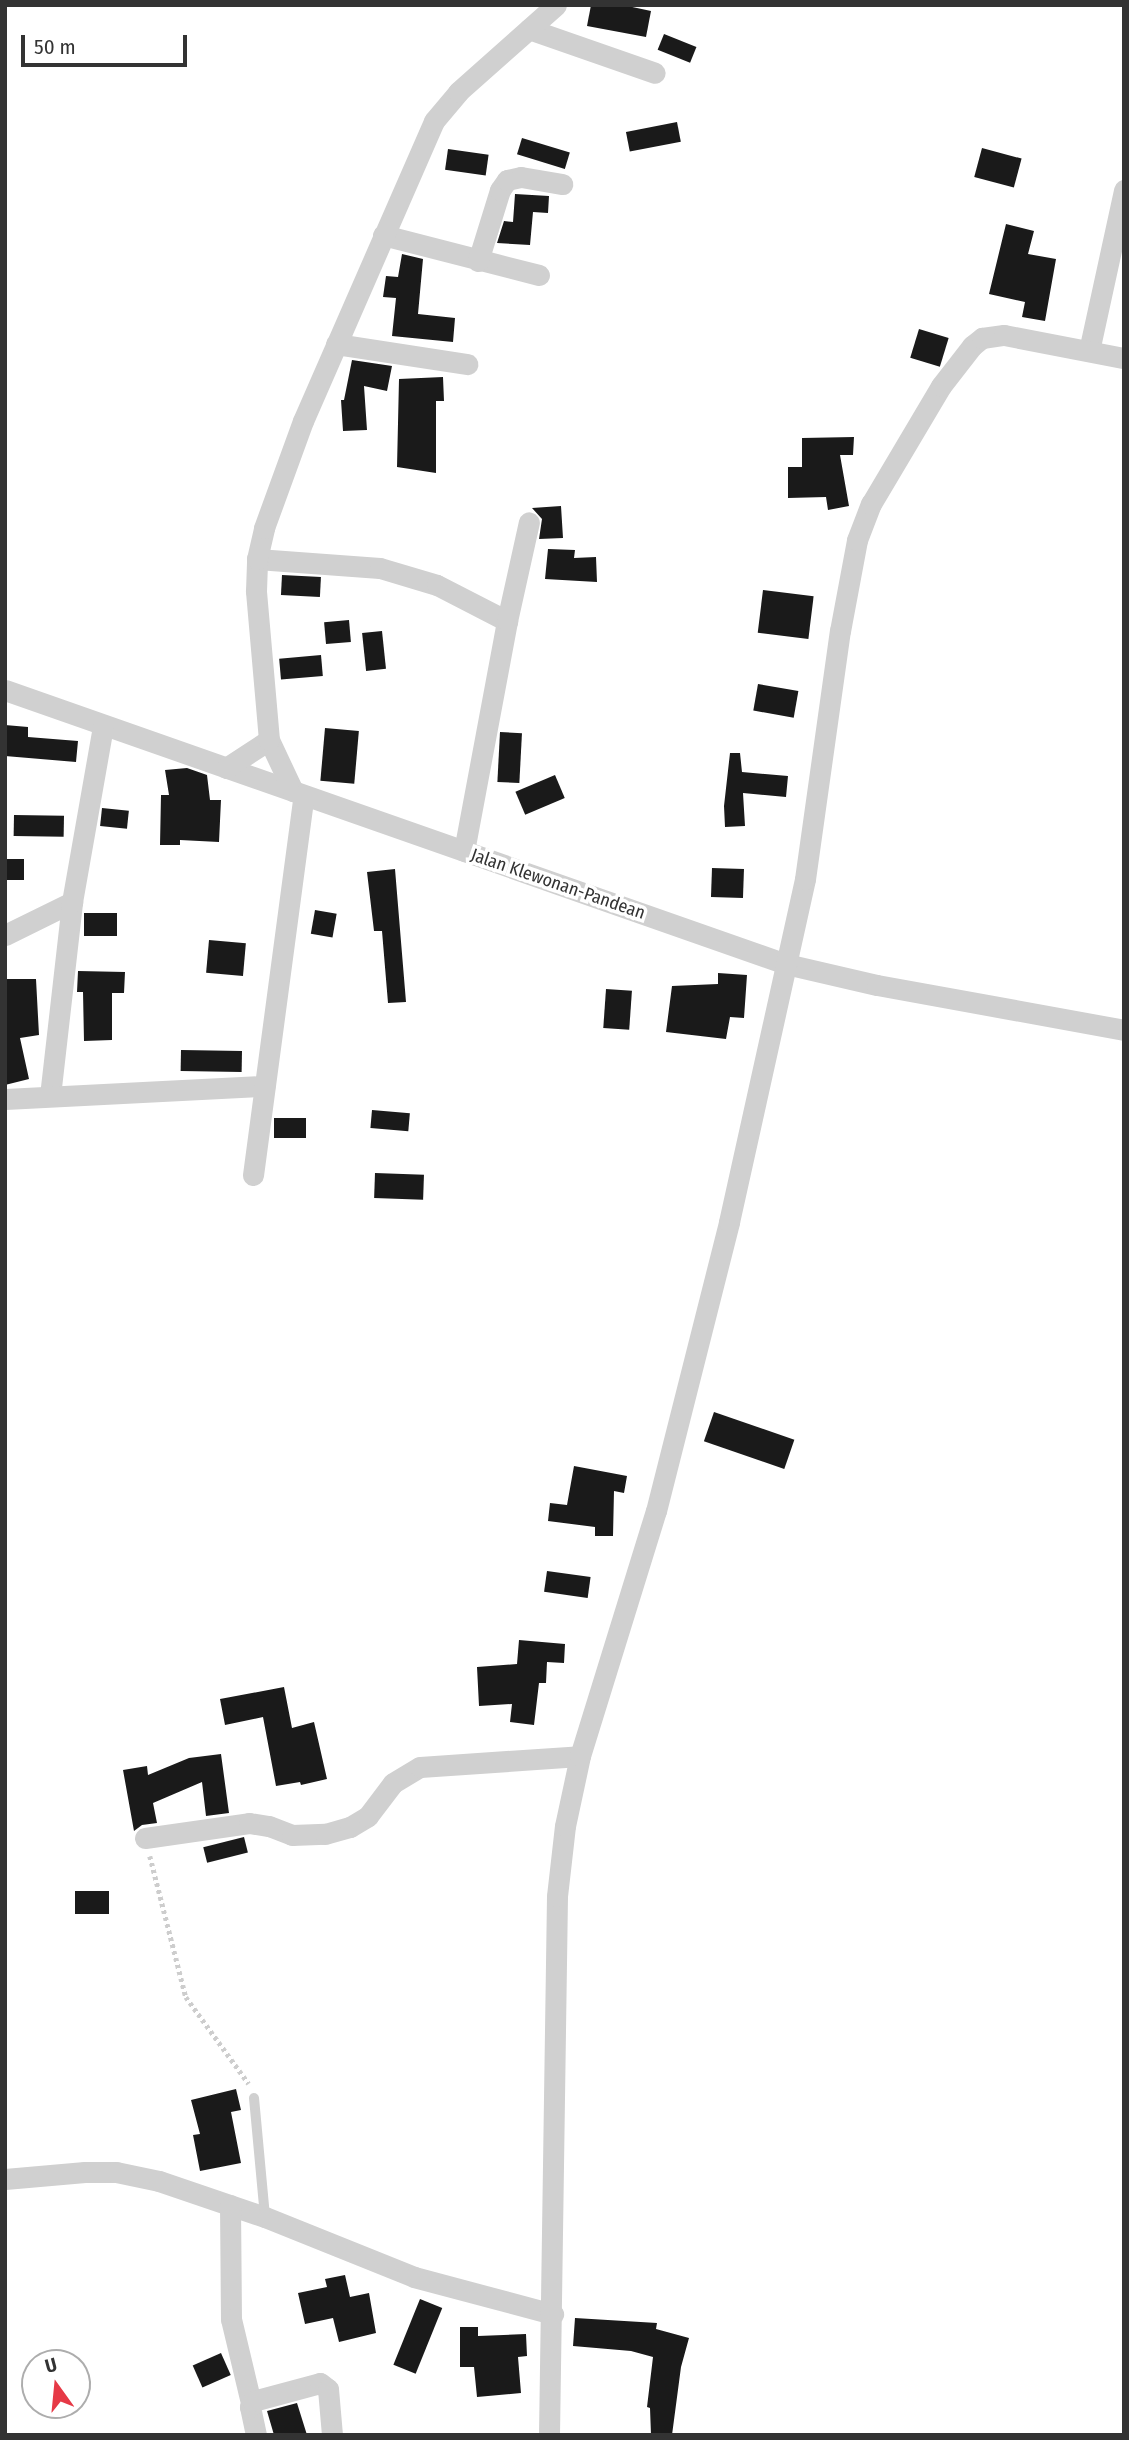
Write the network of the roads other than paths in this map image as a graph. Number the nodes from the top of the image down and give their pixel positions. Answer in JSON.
{"nodes":[{"id":1,"x":556,"y":5,"type":"edge"},
{"id":2,"x":529,"y":29,"type":"junction"},
{"id":3,"x":655,"y":73,"type":"dead end"},
{"id":4,"x":562,"y":184,"type":"dead end"},
{"id":5,"x":1124,"y":190,"type":"edge"},
{"id":6,"x":383,"y":235,"type":"junction"},
{"id":7,"x":478,"y":261,"type":"junction"},
{"id":8,"x":539,"y":275,"type":"dead end"},
{"id":9,"x":336,"y":344,"type":"junction"},
{"id":10,"x":1088,"y":351,"type":"junction"},
{"id":11,"x":1124,"y":358,"type":"edge"},
{"id":12,"x":467,"y":364,"type":"dead end"},
{"id":13,"x":529,"y":522,"type":"dead end"},
{"id":14,"x":257,"y":559,"type":"junction"},
{"id":15,"x":507,"y":621,"type":"junction"},
{"id":16,"x":5,"y":690,"type":"edge"},
{"id":17,"x":103,"y":726,"type":"junction"},
{"id":18,"x":270,"y":740,"type":"junction"},
{"id":19,"x":226,"y":768,"type":"junction"},
{"id":20,"x":299,"y":793,"type":"junction"},
{"id":21,"x":464,"y":851,"type":"junction"},
{"id":22,"x":72,"y":902,"type":"junction"},
{"id":23,"x":5,"y":935,"type":"edge"},
{"id":24,"x":786,"y":964,"type":"junction"},
{"id":25,"x":1124,"y":1030,"type":"edge"},
{"id":26,"x":265,"y":1086,"type":"junction"},
{"id":27,"x":50,"y":1096,"type":"junction"},
{"id":28,"x":5,"y":1099,"type":"edge"},
{"id":29,"x":253,"y":1175,"type":"dead end"},
{"id":30,"x":580,"y":1756,"type":"junction"},
{"id":31,"x":145,"y":1838,"type":"road end"},
{"id":32,"x":254,"y":2098,"type":"road end"},
{"id":33,"x":5,"y":2179,"type":"edge"},
{"id":34,"x":230,"y":2205,"type":"junction"},
{"id":35,"x":265,"y":2217,"type":"junction"},
{"id":36,"x":553,"y":2314,"type":"junction"},
{"id":37,"x":251,"y":2403,"type":"junction"},
{"id":38,"x":256,"y":2435,"type":"edge"},
{"id":39,"x":332,"y":2435,"type":"edge"},
{"id":40,"x":550,"y":2435,"type":"edge"}],
"edges":[{"from":1,"to":2,"type":"street"},
{"from":2,"to":3,"type":"street"},
{"from":2,"to":6,"type":"street"},
{"from":4,"to":7,"type":"street"},
{"from":5,"to":10,"type":"street"},
{"from":6,"to":7,"type":"street"},
{"from":6,"to":9,"type":"street"},
{"from":7,"to":8,"type":"street"},
{"from":9,"to":12,"type":"street"},
{"from":9,"to":14,"type":"street"},
{"from":10,"to":11,"type":"street"},
{"from":10,"to":24,"type":"street"},
{"from":13,"to":15,"type":"street"},
{"from":14,"to":15,"type":"street"},
{"from":14,"to":18,"type":"street"},
{"from":15,"to":21,"type":"street"},
{"from":16,"to":17,"type":"street","name":"Jalan Klewonan-Pandean"},
{"from":17,"to":19,"type":"street","name":"Jalan Klewonan-Pandean"},
{"from":17,"to":22,"type":"street"},
{"from":18,"to":19,"type":"street"},
{"from":18,"to":20,"type":"street"},
{"from":19,"to":20,"type":"street","name":"Jalan Klewonan-Pandean"},
{"from":20,"to":21,"type":"street","name":"Jalan Klewonan-Pandean"},
{"from":20,"to":26,"type":"street"},
{"from":21,"to":24,"type":"street","name":"Jalan Klewonan-Pandean"},
{"from":22,"to":23,"type":"street"},
{"from":22,"to":27,"type":"street"},
{"from":24,"to":25,"type":"street","name":"Jalan Klewonan-Pandean"},
{"from":24,"to":30,"type":"street"},
{"from":26,"to":27,"type":"street"},
{"from":26,"to":29,"type":"street"},
{"from":27,"to":28,"type":"street"},
{"from":30,"to":31,"type":"street"},
{"from":30,"to":36,"type":"street"},
{"from":32,"to":35,"type":"lane"},
{"from":33,"to":34,"type":"street"},
{"from":34,"to":35,"type":"street"},
{"from":34,"to":37,"type":"street"},
{"from":35,"to":36,"type":"street"},
{"from":36,"to":40,"type":"street"},
{"from":37,"to":38,"type":"street"},
{"from":37,"to":39,"type":"street"}]}
